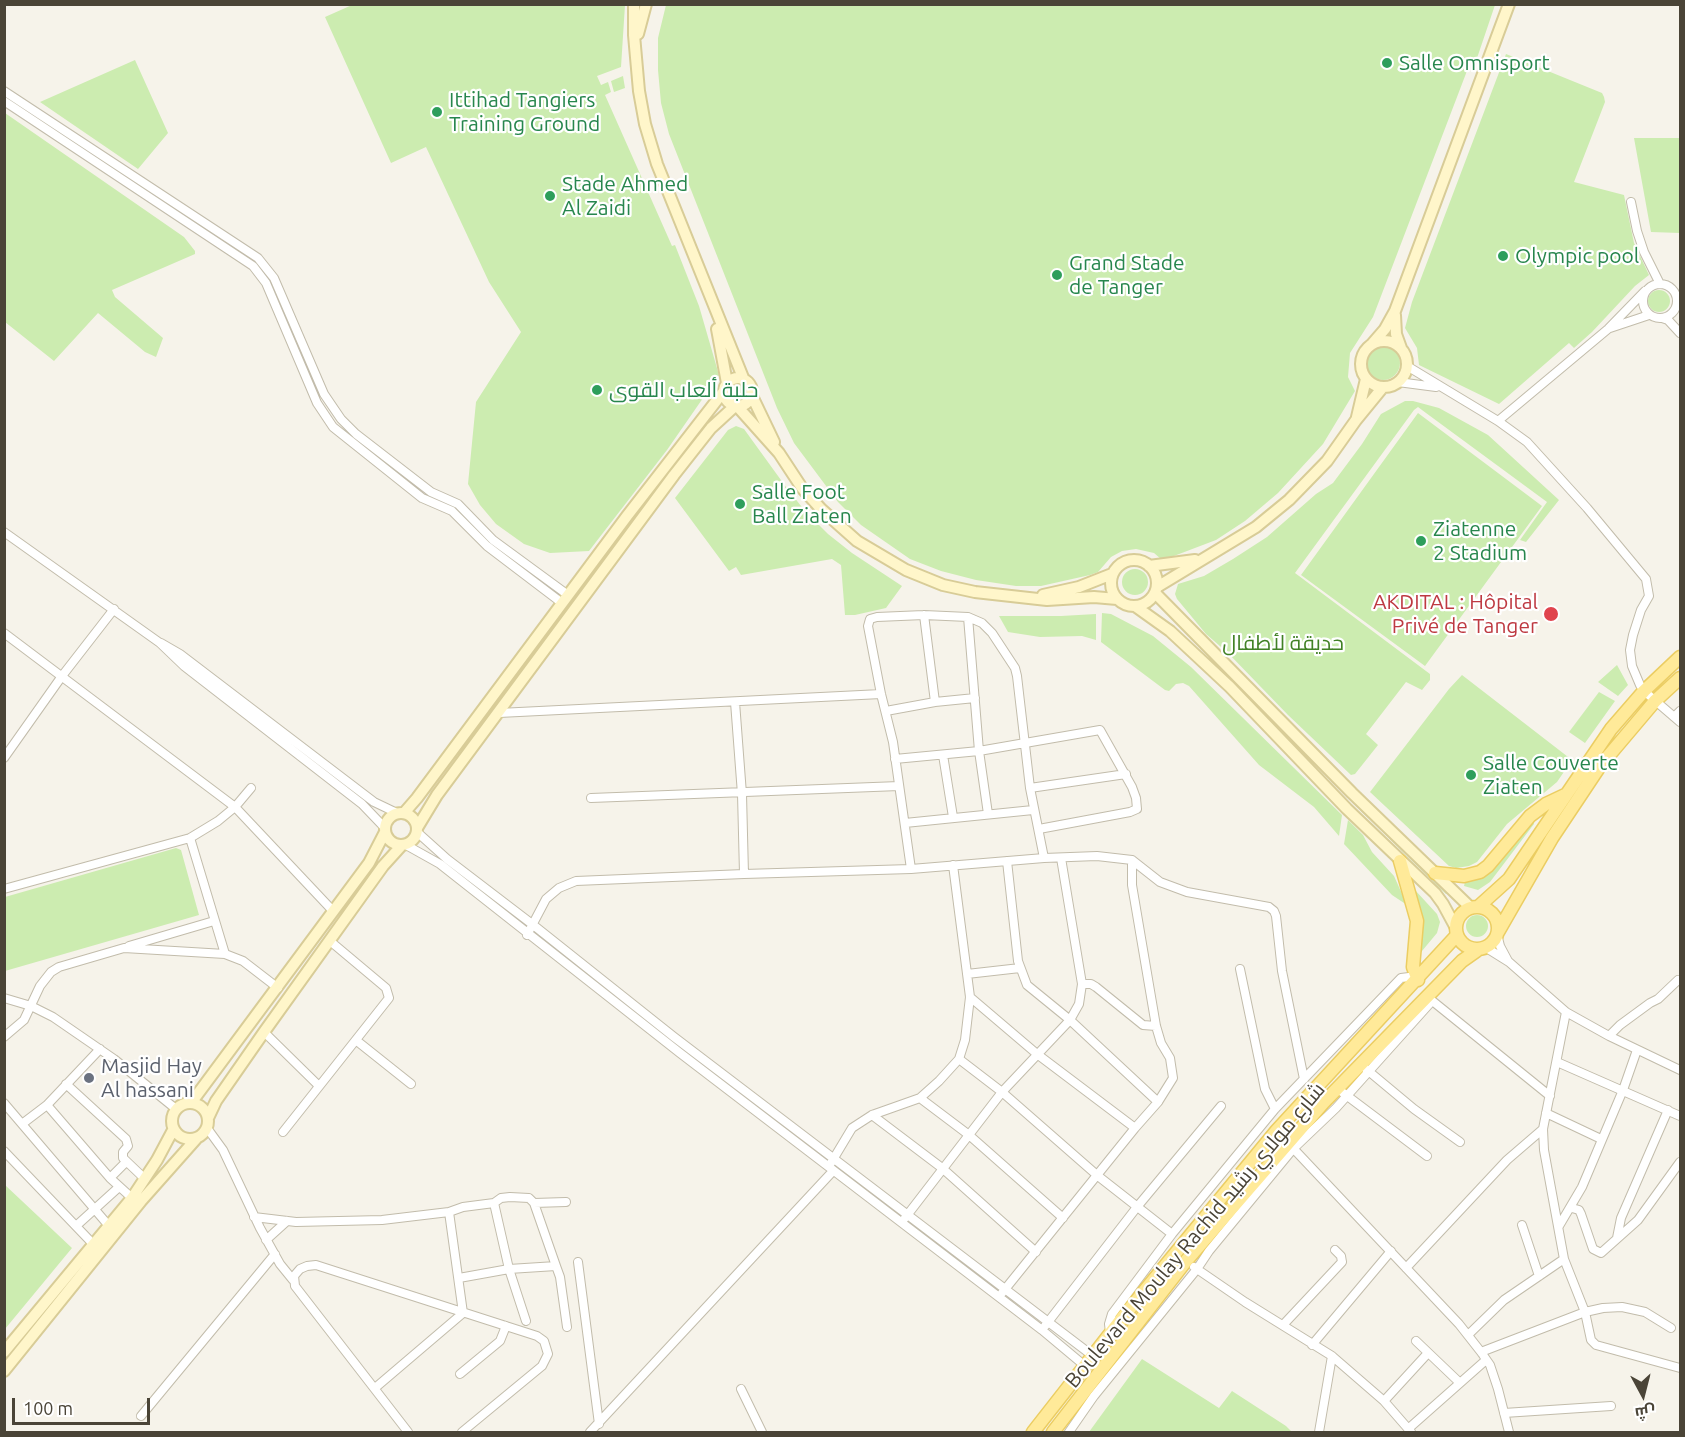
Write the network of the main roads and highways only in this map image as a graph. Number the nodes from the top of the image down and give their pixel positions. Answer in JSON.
{"nodes":[{"id":1,"x":1680,"y":657,"type":"edge"},
{"id":2,"x":1680,"y":678,"type":"edge"},
{"id":3,"x":1566,"y":794,"type":"junction"},
{"id":4,"x":1400,"y":861,"type":"road end"},
{"id":5,"x":1435,"y":873,"type":"road end"},
{"id":6,"x":1475,"y":907,"type":"junction"},
{"id":7,"x":1457,"y":932,"type":"junction"},
{"id":8,"x":1498,"y":933,"type":"junction"},
{"id":9,"x":1482,"y":948,"type":"junction"},
{"id":10,"x":1417,"y":981,"type":"junction"},
{"id":11,"x":1033,"y":1432,"type":"edge"},
{"id":12,"x":1053,"y":1432,"type":"edge"}],
"edges":[{"from":1,"to":3,"type":"main road"},
{"from":2,"to":8,"type":"main road"},
{"from":3,"to":5,"type":"main road"},
{"from":3,"to":6,"type":"main road"},
{"from":4,"to":10,"type":"main road"},
{"from":6,"to":7,"type":"main road"},
{"from":6,"to":8,"type":"main road"},
{"from":7,"to":9,"type":"main road"},
{"from":7,"to":10,"type":"main road","name":"Boulevard Moulay Rachid شارع مولاي رشيد"},
{"from":8,"to":9,"type":"main road"},
{"from":9,"to":12,"type":"main road","name":"Boulevard Moulay Rachid شارع مولاي رشيد"},
{"from":10,"to":11,"type":"main road","name":"Boulevard Moulay Rachid شارع مولاي رشيد"}]}
